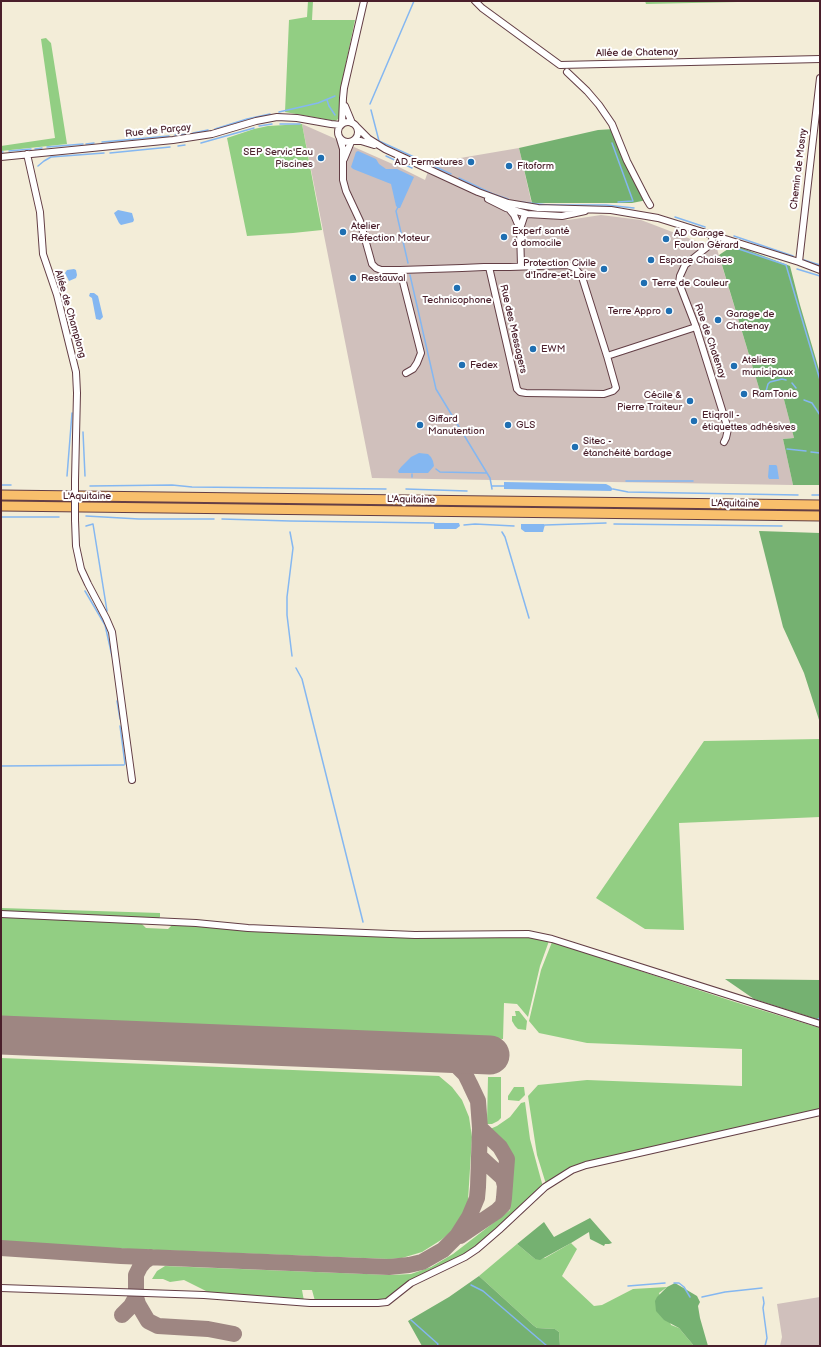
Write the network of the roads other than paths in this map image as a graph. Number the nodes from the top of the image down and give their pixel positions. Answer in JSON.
{"nodes":[{"id":1,"x":364,"y":1,"type":"edge"},
{"id":2,"x":475,"y":1,"type":"edge"},
{"id":3,"x":820,"y":59,"type":"edge"},
{"id":4,"x":560,"y":65,"type":"junction"},
{"id":5,"x":820,"y":78,"type":"edge"},
{"id":6,"x":344,"y":88,"type":"junction"},
{"id":7,"x":315,"y":121,"type":"junction"},
{"id":8,"x":342,"y":124,"type":"junction"},
{"id":9,"x":354,"y":125,"type":"junction"},
{"id":10,"x":340,"y":137,"type":"junction"},
{"id":11,"x":352,"y":141,"type":"junction"},
{"id":12,"x":385,"y":149,"type":"junction"},
{"id":13,"x":28,"y":154,"type":"junction"},
{"id":14,"x":1,"y":157,"type":"edge"},
{"id":15,"x":343,"y":165,"type":"junction"},
{"id":16,"x":478,"y":192,"type":"junction"},
{"id":17,"x":516,"y":204,"type":"junction"},
{"id":18,"x":650,"y":205,"type":"dead end"},
{"id":19,"x":509,"y":209,"type":"junction"},
{"id":20,"x":561,"y":209,"type":"junction"},
{"id":21,"x":596,"y":210,"type":"junction"},
{"id":22,"x":523,"y":213,"type":"junction"},
{"id":23,"x":517,"y":220,"type":"junction"},
{"id":24,"x":520,"y":229,"type":"junction"},
{"id":25,"x":713,"y":235,"type":"junction"},
{"id":26,"x":799,"y":262,"type":"junction"},
{"id":27,"x":521,"y":266,"type":"junction"},
{"id":28,"x":489,"y":267,"type":"junction"},
{"id":29,"x":400,"y":270,"type":"junction"},
{"id":30,"x":820,"y":270,"type":"edge"},
{"id":31,"x":696,"y":327,"type":"junction"},
{"id":32,"x":607,"y":356,"type":"junction"},
{"id":33,"x":406,"y":372,"type":"dead end"},
{"id":34,"x":724,"y":442,"type":"dead end"},
{"id":35,"x":1,"y":495,"type":"edge"},
{"id":36,"x":820,"y":505,"type":"edge"},
{"id":37,"x":1,"y":506,"type":"edge"},
{"id":38,"x":820,"y":516,"type":"edge"},
{"id":39,"x":132,"y":780,"type":"dead end"},
{"id":40,"x":1,"y":914,"type":"edge"},
{"id":41,"x":820,"y":1024,"type":"edge"},
{"id":42,"x":820,"y":1112,"type":"edge"},
{"id":43,"x":1,"y":1288,"type":"edge"}],
"edges":[{"from":1,"to":6,"type":"street"},
{"from":2,"to":4,"type":"street"},
{"from":3,"to":4,"type":"street","name":"Allée de Chatenay"},
{"from":4,"to":18,"type":"street"},
{"from":5,"to":26,"type":"street","name":"Chemin de Mosny"},
{"from":6,"to":8,"type":"street"},
{"from":6,"to":9,"type":"street"},
{"from":7,"to":8,"type":"street","name":"Rue de Parçay"},
{"from":7,"to":10,"type":"street","name":"Rue de Parçay"},
{"from":7,"to":13,"type":"street","name":"Rue de Parçay"},
{"from":8,"to":9,"type":"street"},
{"from":8,"to":10,"type":"street"},
{"from":9,"to":11,"type":"street"},
{"from":9,"to":12,"type":"street"},
{"from":10,"to":11,"type":"street"},
{"from":10,"to":15,"type":"street"},
{"from":11,"to":12,"type":"street"},
{"from":11,"to":15,"type":"street"},
{"from":12,"to":16,"type":"street"},
{"from":13,"to":14,"type":"street","name":"Rue de Parçay"},
{"from":13,"to":39,"type":"street","name":"Allée de Champlong","bridge":true},
{"from":15,"to":29,"type":"street"},
{"from":16,"to":17,"type":"street"},
{"from":16,"to":19,"type":"street"},
{"from":17,"to":20,"type":"street"},
{"from":17,"to":22,"type":"street"},
{"from":19,"to":22,"type":"street"},
{"from":19,"to":23,"type":"street"},
{"from":20,"to":21,"type":"street"},
{"from":20,"to":22,"type":"street"},
{"from":21,"to":22,"type":"street"},
{"from":21,"to":25,"type":"street"},
{"from":22,"to":23,"type":"street"},
{"from":22,"to":24,"type":"street"},
{"from":23,"to":24,"type":"street"},
{"from":24,"to":27,"type":"street"},
{"from":25,"to":26,"type":"street"},
{"from":25,"to":31,"type":"street","name":"Rue de Chatenay"},
{"from":26,"to":30,"type":"street"},
{"from":27,"to":28,"type":"street"},
{"from":27,"to":32,"type":"street"},
{"from":28,"to":29,"type":"street"},
{"from":28,"to":32,"type":"street","name":"Rue des Messagers"},
{"from":29,"to":33,"type":"street"},
{"from":31,"to":32,"type":"street"},
{"from":31,"to":34,"type":"street","name":"Rue de Chatenay"},
{"from":35,"to":36,"type":"highway","name":"L'Aquitaine"},
{"from":37,"to":38,"type":"highway","name":"L'Aquitaine"},
{"from":40,"to":41,"type":"street"},
{"from":42,"to":43,"type":"street"}]}
